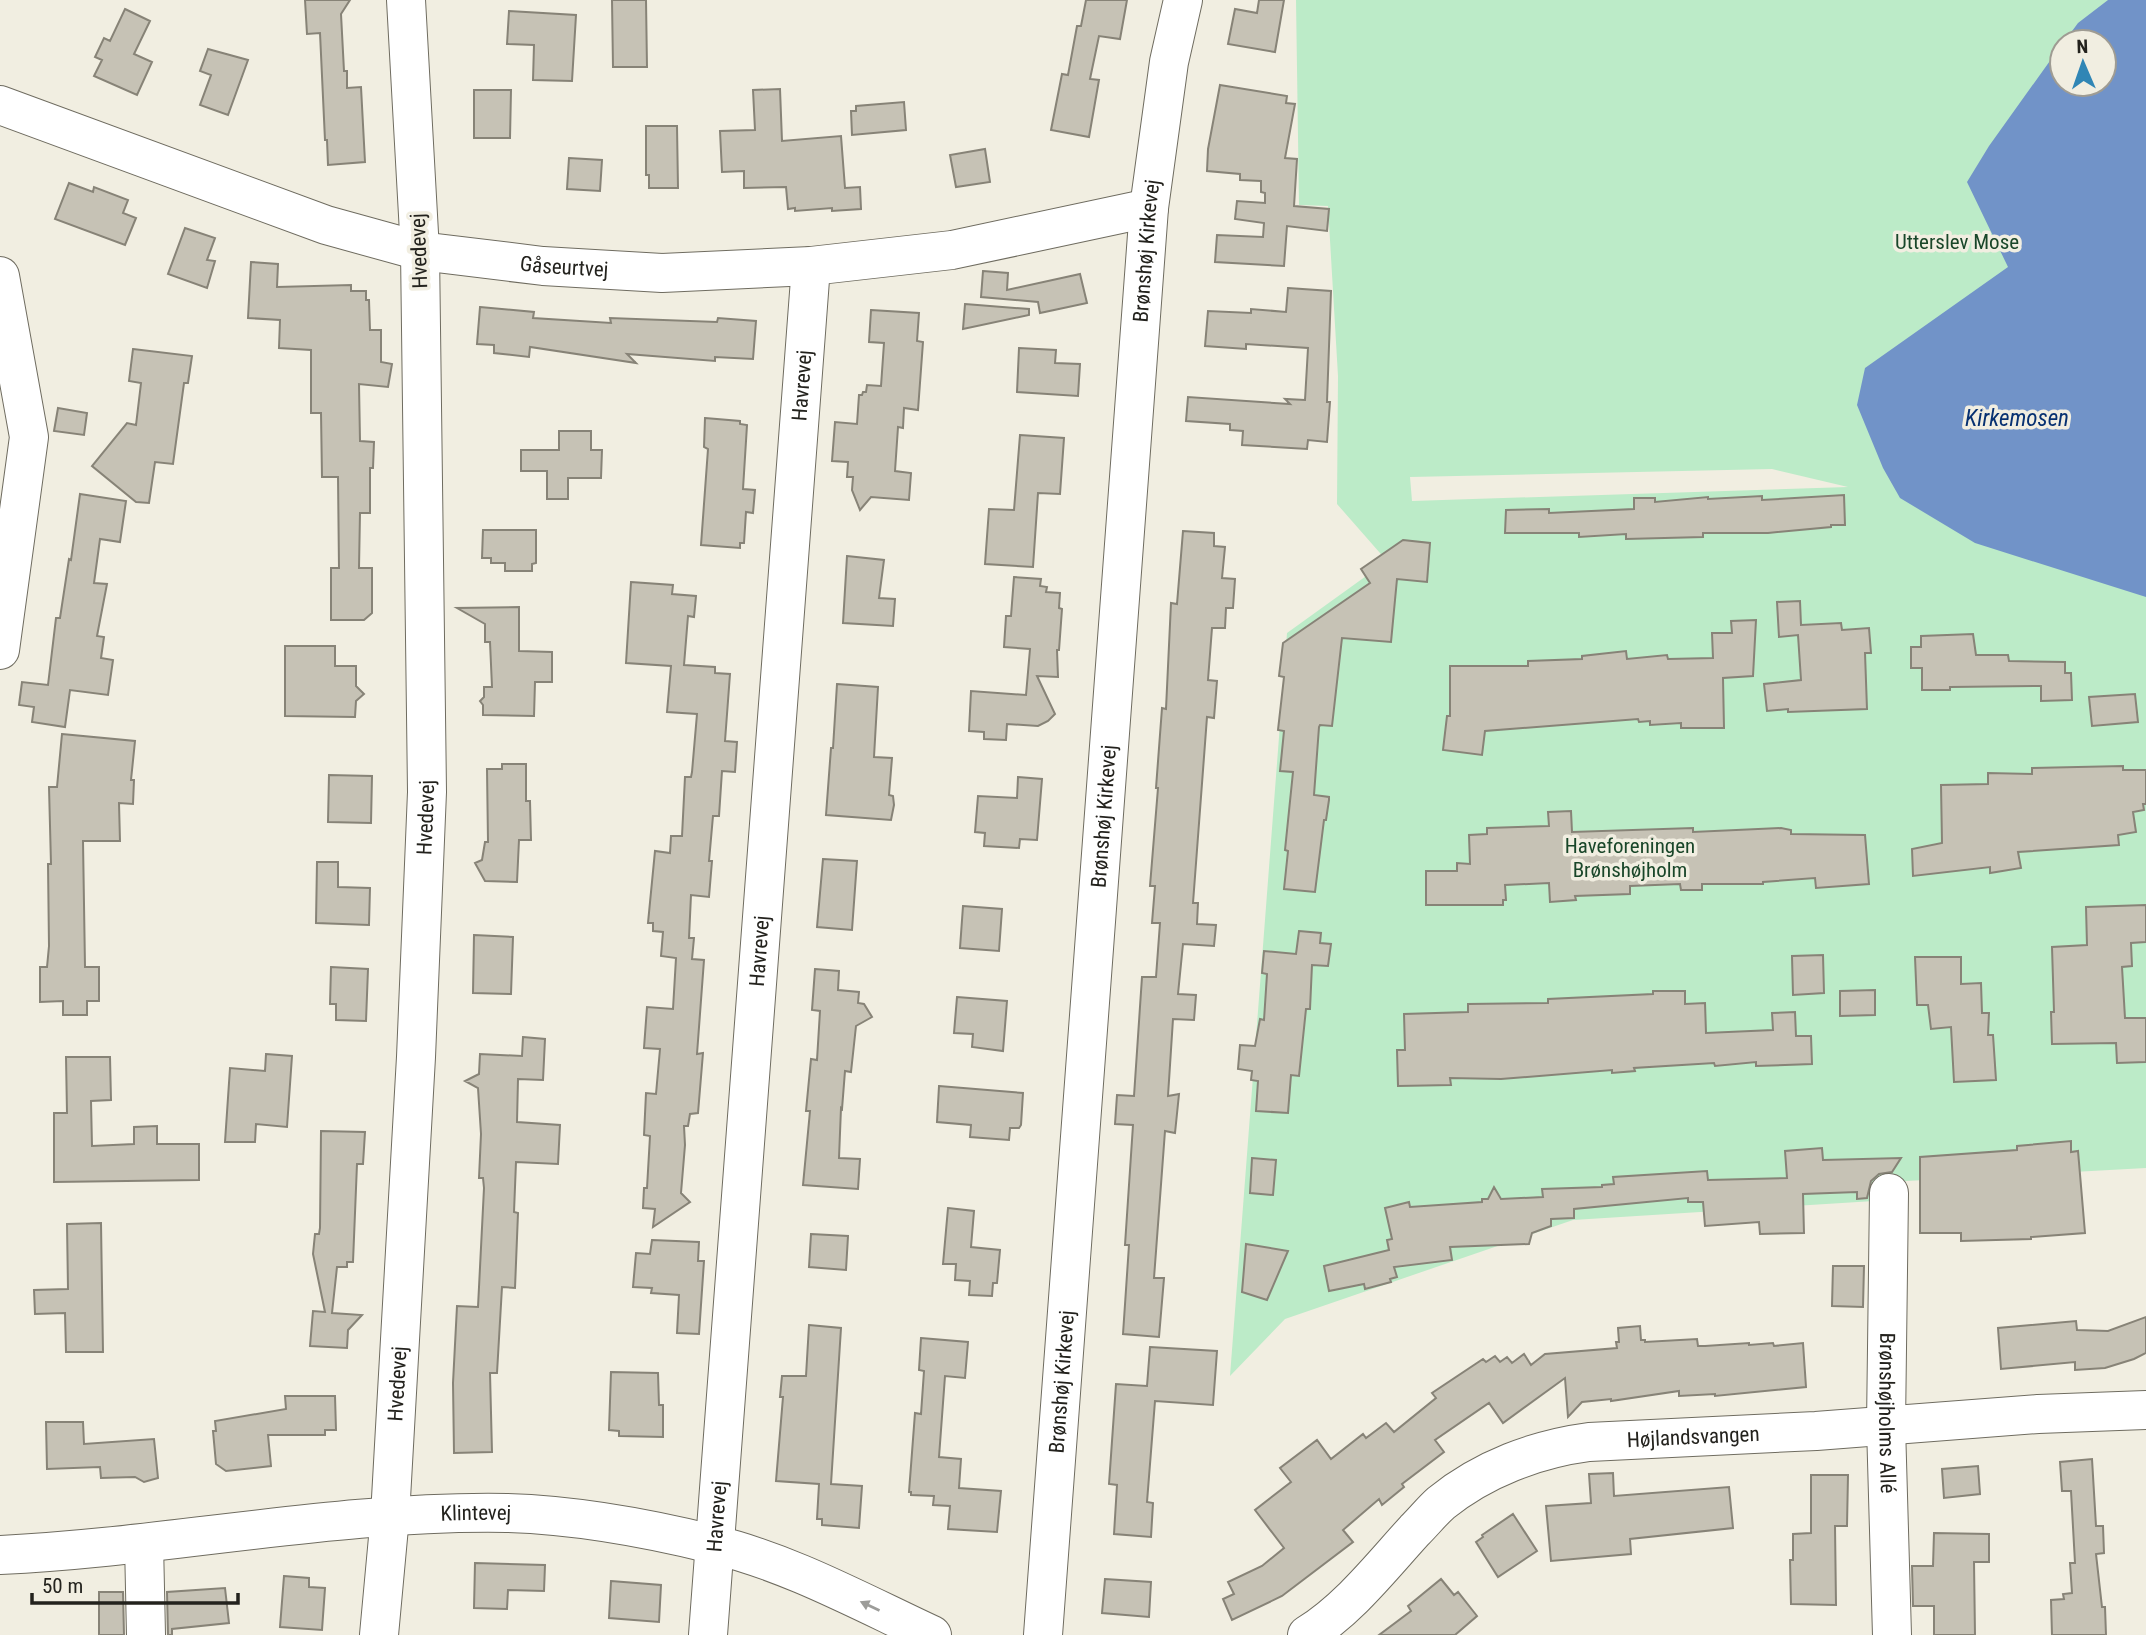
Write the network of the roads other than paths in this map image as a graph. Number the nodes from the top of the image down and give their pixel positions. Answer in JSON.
{"nodes":[{"id":1,"x":406,"y":0,"type":"edge"},
{"id":2,"x":1183,"y":0,"type":"edge"},
{"id":3,"x":0,"y":105,"type":"edge"},
{"id":4,"x":1149,"y":208,"type":"junction"},
{"id":5,"x":420,"y":251,"type":"junction"},
{"id":6,"x":811,"y":266,"type":"junction"},
{"id":7,"x":0,"y":276,"type":"edge"},
{"id":8,"x":0,"y":650,"type":"edge"},
{"id":9,"x":1889,"y":1193,"type":"dead end"},
{"id":10,"x":2146,"y":1410,"type":"edge"},
{"id":11,"x":1886,"y":1426,"type":"junction"},
{"id":12,"x":2146,"y":1426,"type":"edge"},
{"id":13,"x":390,"y":1516,"type":"junction"},
{"id":14,"x":144,"y":1543,"type":"junction"},
{"id":15,"x":714,"y":1544,"type":"junction"},
{"id":16,"x":0,"y":1555,"type":"edge"},
{"id":17,"x":146,"y":1635,"type":"edge"},
{"id":18,"x":379,"y":1635,"type":"edge"},
{"id":19,"x":708,"y":1635,"type":"edge"},
{"id":20,"x":932,"y":1635,"type":"edge"},
{"id":21,"x":1043,"y":1635,"type":"edge"},
{"id":22,"x":1307,"y":1635,"type":"edge"},
{"id":23,"x":1892,"y":1635,"type":"edge"}],
"edges":[{"from":1,"to":5,"type":"street","name":"Hvedevej"},
{"from":2,"to":4,"type":"street","name":"Brønshøj Kirkevej"},
{"from":3,"to":5,"type":"street","name":"Gåseurtvej"},
{"from":4,"to":6,"type":"street","name":"Gåseurtvej"},
{"from":4,"to":21,"type":"street","name":"Brønshøj Kirkevej"},
{"from":5,"to":6,"type":"street","name":"Gåseurtvej"},
{"from":5,"to":13,"type":"street","name":"Hvedevej"},
{"from":6,"to":15,"type":"street","name":"Havrevej"},
{"from":7,"to":8,"type":"street"},
{"from":9,"to":11,"type":"street","name":"Brønshøjholms Allé"},
{"from":10,"to":11,"type":"street","name":"Højlandsvangen"},
{"from":10,"to":12,"type":"street"},
{"from":11,"to":22,"type":"street","name":"Højlandsvangen"},
{"from":11,"to":23,"type":"street","name":"Brønshøjholms Allé"},
{"from":13,"to":14,"type":"street","name":"Klintevej"},
{"from":13,"to":15,"type":"street","name":"Klintevej"},
{"from":13,"to":18,"type":"street","name":"Hvedevej"},
{"from":14,"to":16,"type":"street","name":"Klintevej"},
{"from":14,"to":17,"type":"street"},
{"from":15,"to":19,"type":"street","name":"Havrevej"},
{"from":20,"to":15,"type":"street","name":"Klintevej","one_way":true}]}
